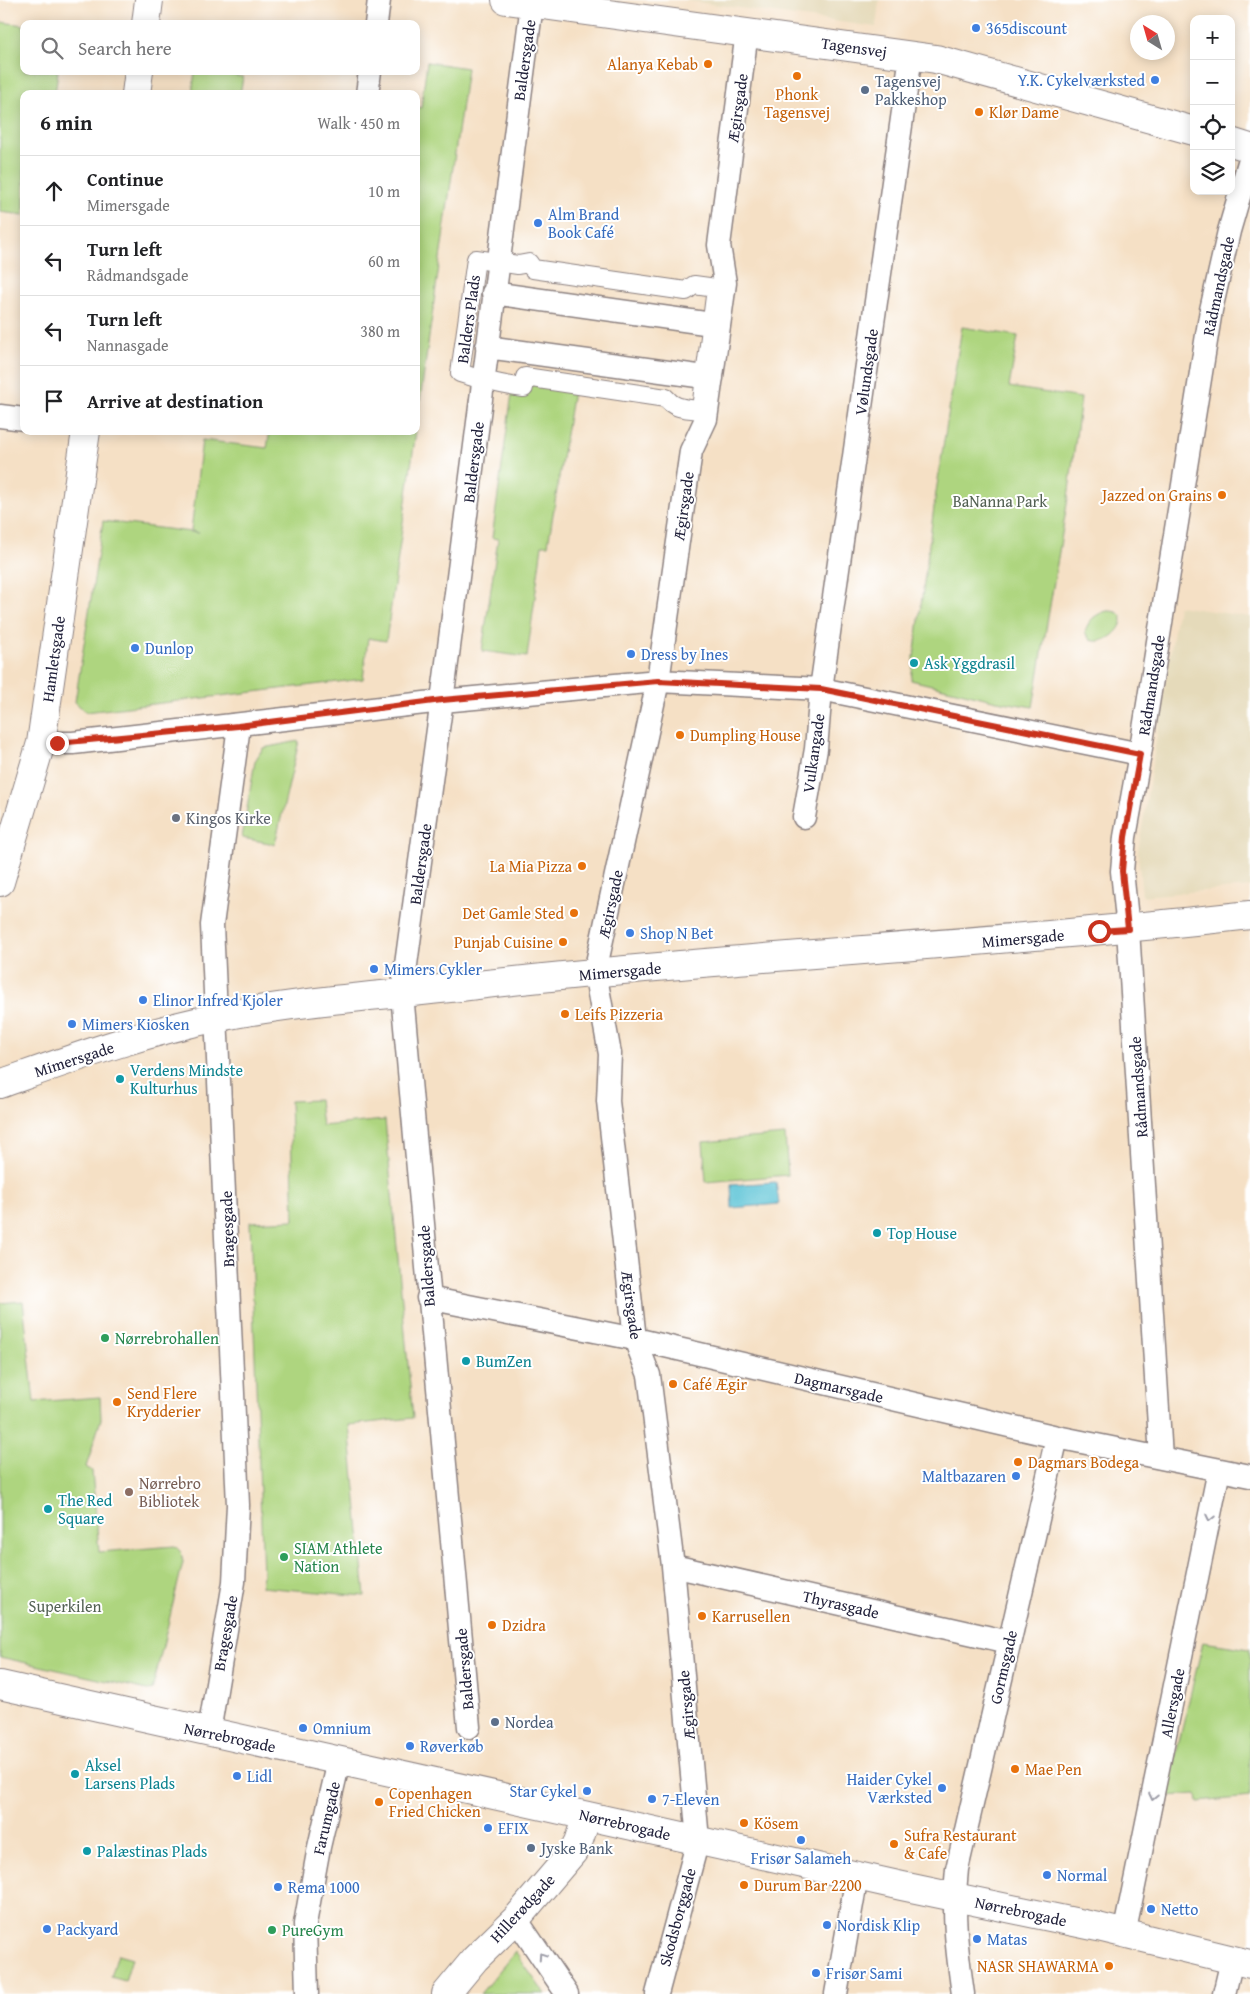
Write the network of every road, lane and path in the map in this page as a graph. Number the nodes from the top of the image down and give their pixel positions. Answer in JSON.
{"nodes":[{"id":1,"x":149,"y":0,"type":"edge"},
{"id":2,"x":379,"y":0,"type":"edge"},
{"id":3,"x":519,"y":2,"type":"edge"},
{"id":4,"x":593,"y":6,"type":"edge"},
{"id":5,"x":146,"y":20,"type":"edge"},
{"id":6,"x":376,"y":20,"type":"edge"},
{"id":7,"x":747,"y":32,"type":"junction"},
{"id":8,"x":910,"y":54,"type":"junction"},
{"id":9,"x":138,"y":75,"type":"edge"},
{"id":10,"x":369,"y":75,"type":"edge"},
{"id":11,"x":137,"y":90,"type":"edge"},
{"id":12,"x":368,"y":90,"type":"edge"},
{"id":13,"x":1190,"y":130,"type":"edge"},
{"id":14,"x":1235,"y":143,"type":"edge"},
{"id":15,"x":1250,"y":148,"type":"edge"},
{"id":16,"x":1250,"y":159,"type":"edge"},
{"id":17,"x":497,"y":262,"type":"junction"},
{"id":18,"x":493,"y":294,"type":"junction"},
{"id":19,"x":716,"y":325,"type":"junction"},
{"id":20,"x":487,"y":347,"type":"junction"},
{"id":21,"x":709,"y":378,"type":"junction"},
{"id":22,"x":483,"y":381,"type":"junction"},
{"id":23,"x":0,"y":416,"type":"edge"},
{"id":24,"x":20,"y":418,"type":"edge"},
{"id":25,"x":85,"y":435,"type":"edge"},
{"id":26,"x":658,"y":681,"type":"junction"},
{"id":27,"x":821,"y":689,"type":"junction"},
{"id":28,"x":442,"y":700,"type":"junction"},
{"id":29,"x":238,"y":726,"type":"junction"},
{"id":30,"x":41,"y":743,"type":"junction"},
{"id":31,"x":1140,"y":754,"type":"junction"},
{"id":32,"x":804,"y":817,"type":"dead end"},
{"id":33,"x":0,"y":882,"type":"edge"},
{"id":34,"x":1250,"y":915,"type":"edge"},
{"id":35,"x":1128,"y":929,"type":"junction"},
{"id":36,"x":595,"y":972,"type":"junction"},
{"id":37,"x":402,"y":994,"type":"junction"},
{"id":38,"x":218,"y":1017,"type":"junction"},
{"id":39,"x":0,"y":1084,"type":"edge"},
{"id":40,"x":428,"y":1298,"type":"junction"},
{"id":41,"x":635,"y":1339,"type":"junction"},
{"id":42,"x":1057,"y":1437,"type":"junction"},
{"id":43,"x":1161,"y":1458,"type":"junction"},
{"id":44,"x":1219,"y":1470,"type":"junction"},
{"id":45,"x":1250,"y":1476,"type":"edge"},
{"id":46,"x":673,"y":1566,"type":"junction"},
{"id":47,"x":1009,"y":1642,"type":"junction"},
{"id":48,"x":0,"y":1684,"type":"edge"},
{"id":49,"x":469,"y":1726,"type":"dead end"},
{"id":50,"x":209,"y":1732,"type":"junction"},
{"id":51,"x":339,"y":1761,"type":"junction"},
{"id":52,"x":587,"y":1816,"type":"junction"},
{"id":53,"x":698,"y":1840,"type":"junction"},
{"id":54,"x":857,"y":1876,"type":"junction"},
{"id":55,"x":954,"y":1897,"type":"junction"},
{"id":56,"x":516,"y":1919,"type":"junction"},
{"id":57,"x":1124,"y":1935,"type":"junction"},
{"id":58,"x":1241,"y":1962,"type":"edge"},
{"id":59,"x":307,"y":1994,"type":"edge"},
{"id":60,"x":446,"y":1994,"type":"edge"},
{"id":61,"x":567,"y":1994,"type":"edge"},
{"id":62,"x":657,"y":1994,"type":"edge"},
{"id":63,"x":836,"y":1994,"type":"edge"},
{"id":64,"x":963,"y":1994,"type":"edge"},
{"id":65,"x":1224,"y":1994,"type":"edge"}],
"edges":[{"from":1,"to":5,"type":"street"},
{"from":2,"to":6,"type":"street"},
{"from":3,"to":4,"type":"street","name":"Tagensvej"},
{"from":3,"to":17,"type":"street","name":"Baldersgade"},
{"from":4,"to":7,"type":"street","name":"Tagensvej"},
{"from":7,"to":8,"type":"street","name":"Tagensvej"},
{"from":7,"to":19,"type":"street","name":"Ægirsgade"},
{"from":8,"to":13,"type":"street","name":"Tagensvej"},
{"from":8,"to":27,"type":"street","name":"Vølundsgade"},
{"from":9,"to":11,"type":"street"},
{"from":10,"to":12,"type":"street"},
{"from":14,"to":15,"type":"street"},
{"from":16,"to":31,"type":"street","name":"Rådmandsgade"},
{"from":17,"to":18,"type":"street","name":"Baldersgade"},
{"from":17,"to":19,"type":"street","name":"Balders Plads"},
{"from":17,"to":22,"type":"street","name":"Balders Plads"},
{"from":18,"to":19,"type":"street","name":"Balders Plads"},
{"from":18,"to":20,"type":"street","name":"Baldersgade"},
{"from":19,"to":21,"type":"street","name":"Ægirsgade"},
{"from":20,"to":21,"type":"street","name":"Balders Plads"},
{"from":20,"to":22,"type":"street","name":"Baldersgade"},
{"from":21,"to":22,"type":"street","name":"Balders Plads"},
{"from":21,"to":26,"type":"street","name":"Ægirsgade"},
{"from":22,"to":28,"type":"street","name":"Baldersgade"},
{"from":23,"to":24,"type":"street"},
{"from":25,"to":30,"type":"street","name":"Hamletsgade"},
{"from":26,"to":27,"type":"street"},
{"from":26,"to":28,"type":"street"},
{"from":26,"to":36,"type":"street","name":"Ægirsgade"},
{"from":27,"to":31,"type":"street"},
{"from":27,"to":32,"type":"street","name":"Vulkangade"},
{"from":28,"to":29,"type":"street"},
{"from":28,"to":37,"type":"street","name":"Baldersgade"},
{"from":29,"to":30,"type":"street"},
{"from":29,"to":38,"type":"street","name":"Bragesgade"},
{"from":30,"to":33,"type":"street","name":"Hamletsgade"},
{"from":31,"to":35,"type":"street","name":"Rådmandsgade"},
{"from":34,"to":35,"type":"street","name":"Mimersgade"},
{"from":35,"to":36,"type":"street","name":"Mimersgade"},
{"from":35,"to":43,"type":"street","name":"Rådmandsgade"},
{"from":36,"to":37,"type":"street","name":"Mimersgade"},
{"from":36,"to":41,"type":"street","name":"Ægirsgade"},
{"from":37,"to":38,"type":"street","name":"Mimersgade"},
{"from":37,"to":40,"type":"street","name":"Baldersgade"},
{"from":38,"to":39,"type":"street","name":"Mimersgade"},
{"from":38,"to":50,"type":"street","name":"Bragesgade"},
{"from":40,"to":41,"type":"street","name":"Dagmarsgade"},
{"from":40,"to":49,"type":"street","name":"Baldersgade"},
{"from":41,"to":42,"type":"street","name":"Dagmarsgade"},
{"from":41,"to":46,"type":"street","name":"Ægirsgade"},
{"from":42,"to":43,"type":"street","name":"Dagmarsgade"},
{"from":42,"to":47,"type":"street","name":"Gormsgade"},
{"from":43,"to":44,"type":"street","name":"Dagmarsgade"},
{"from":44,"to":45,"type":"street","name":"Dagmarsgade"},
{"from":44,"to":57,"type":"street","name":"Allersgade","one_way":true},
{"from":46,"to":47,"type":"street","name":"Thyrasgade"},
{"from":46,"to":53,"type":"street","name":"Ægirsgade"},
{"from":47,"to":55,"type":"street","name":"Gormsgade"},
{"from":48,"to":50,"type":"street","name":"Nørrebrogade"},
{"from":50,"to":51,"type":"street","name":"Nørrebrogade"},
{"from":51,"to":52,"type":"street","name":"Nørrebrogade"},
{"from":51,"to":59,"type":"street","name":"Farumgade"},
{"from":52,"to":53,"type":"street","name":"Nørrebrogade"},
{"from":52,"to":56,"type":"street","name":"Hillerødgade"},
{"from":53,"to":54,"type":"street","name":"Nørrebrogade"},
{"from":53,"to":62,"type":"street","name":"Skodsborggade"},
{"from":54,"to":55,"type":"street","name":"Nørrebrogade"},
{"from":54,"to":63,"type":"street"},
{"from":55,"to":57,"type":"street","name":"Nørrebrogade"},
{"from":55,"to":64,"type":"street","name":"Gormsgade"},
{"from":56,"to":60,"type":"street","name":"Hillerødgade"},
{"from":61,"to":56,"type":"street","one_way":true},
{"from":57,"to":58,"type":"street","name":"Nørrebrogade"},
{"from":58,"to":65,"type":"street"}]}
